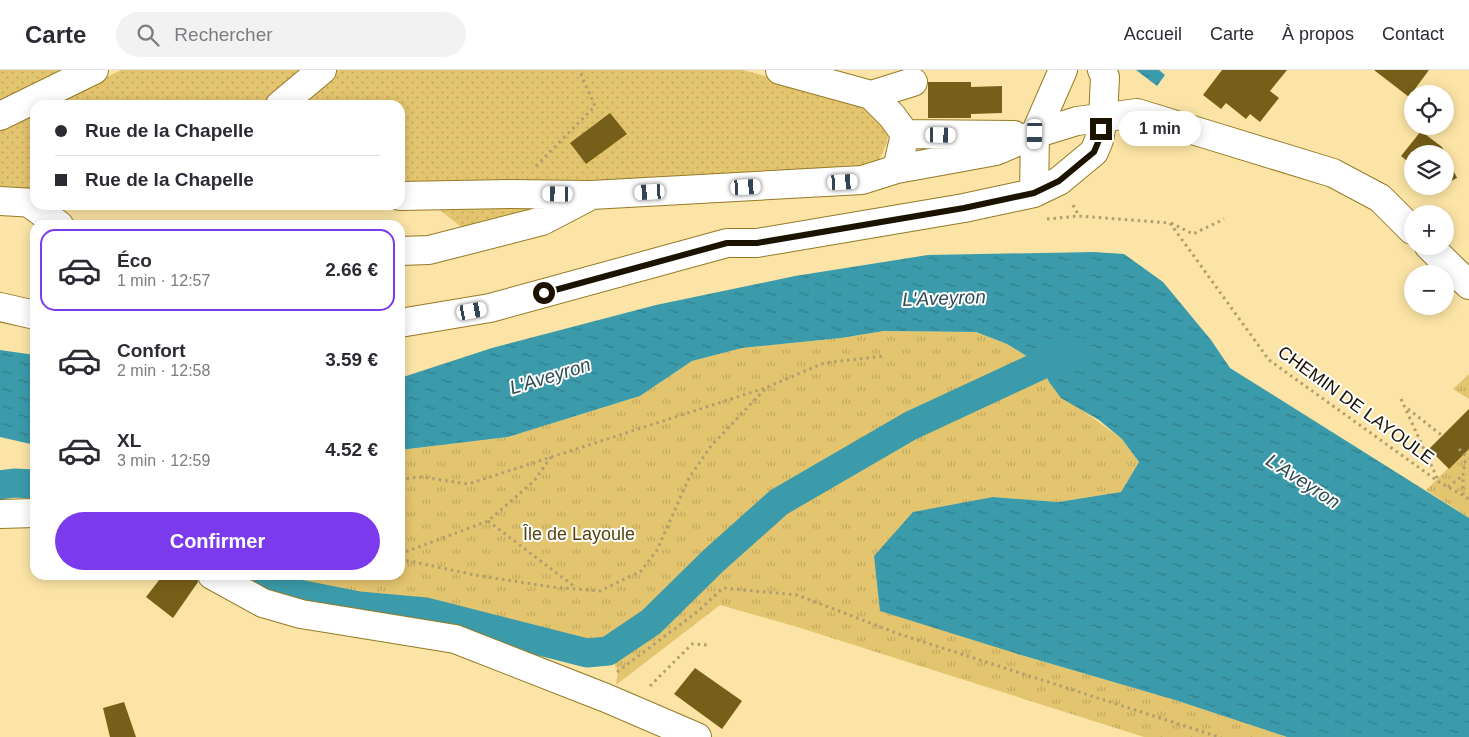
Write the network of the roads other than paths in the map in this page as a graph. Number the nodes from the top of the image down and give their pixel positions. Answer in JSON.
{"nodes":[{"id":1,"x":94,"y":70,"type":"edge"},
{"id":2,"x":322,"y":70,"type":"edge"},
{"id":3,"x":780,"y":70,"type":"edge"},
{"id":4,"x":1063,"y":70,"type":"edge"},
{"id":5,"x":1102,"y":70,"type":"edge"},
{"id":6,"x":913,"y":82,"type":"dead end"},
{"id":7,"x":871,"y":95,"type":"junction"},
{"id":8,"x":33,"y":100,"type":"edge"},
{"id":9,"x":286,"y":100,"type":"edge"},
{"id":10,"x":30,"y":101,"type":"edge"},
{"id":11,"x":0,"y":116,"type":"edge"},
{"id":12,"x":1103,"y":118,"type":"junction"},
{"id":13,"x":905,"y":134,"type":"junction"},
{"id":14,"x":1035,"y":134,"type":"junction"},
{"id":15,"x":897,"y":169,"type":"junction"},
{"id":16,"x":1034,"y":193,"type":"junction"},
{"id":17,"x":592,"y":195,"type":"junction"},
{"id":18,"x":405,"y":196,"type":"edge"},
{"id":19,"x":0,"y":201,"type":"edge"},
{"id":20,"x":30,"y":203,"type":"edge"},
{"id":21,"x":41,"y":210,"type":"edge"},
{"id":22,"x":53,"y":220,"type":"edge"},
{"id":23,"x":1404,"y":222,"type":"edge"},
{"id":24,"x":405,"y":251,"type":"edge"},
{"id":25,"x":1438,"y":255,"type":"edge"},
{"id":26,"x":1469,"y":285,"type":"edge"},
{"id":27,"x":0,"y":307,"type":"edge"},
{"id":28,"x":30,"y":314,"type":"edge"},
{"id":29,"x":405,"y":322,"type":"edge"},
{"id":30,"x":30,"y":512,"type":"edge"},
{"id":31,"x":0,"y":514,"type":"edge"},
{"id":32,"x":221,"y":580,"type":"edge"},
{"id":33,"x":697,"y":737,"type":"edge"}],
"edges":[{"from":1,"to":8,"type":"street"},
{"from":2,"to":9,"type":"street"},
{"from":3,"to":7,"type":"street"},
{"from":4,"to":14,"type":"street"},
{"from":5,"to":12,"type":"street"},
{"from":6,"to":7,"type":"street"},
{"from":7,"to":13,"type":"street"},
{"from":10,"to":11,"type":"street"},
{"from":12,"to":14,"type":"street"},
{"from":12,"to":16,"type":"street"},
{"from":12,"to":23,"type":"street"},
{"from":13,"to":14,"type":"street"},
{"from":13,"to":15,"type":"street"},
{"from":14,"to":15,"type":"street"},
{"from":14,"to":16,"type":"street"},
{"from":15,"to":17,"type":"street"},
{"from":16,"to":29,"type":"street"},
{"from":17,"to":18,"type":"street"},
{"from":17,"to":24,"type":"street"},
{"from":19,"to":20,"type":"street"},
{"from":21,"to":22,"type":"street"},
{"from":25,"to":26,"type":"street"},
{"from":27,"to":28,"type":"street"},
{"from":30,"to":31,"type":"street"},
{"from":32,"to":33,"type":"street"}]}
